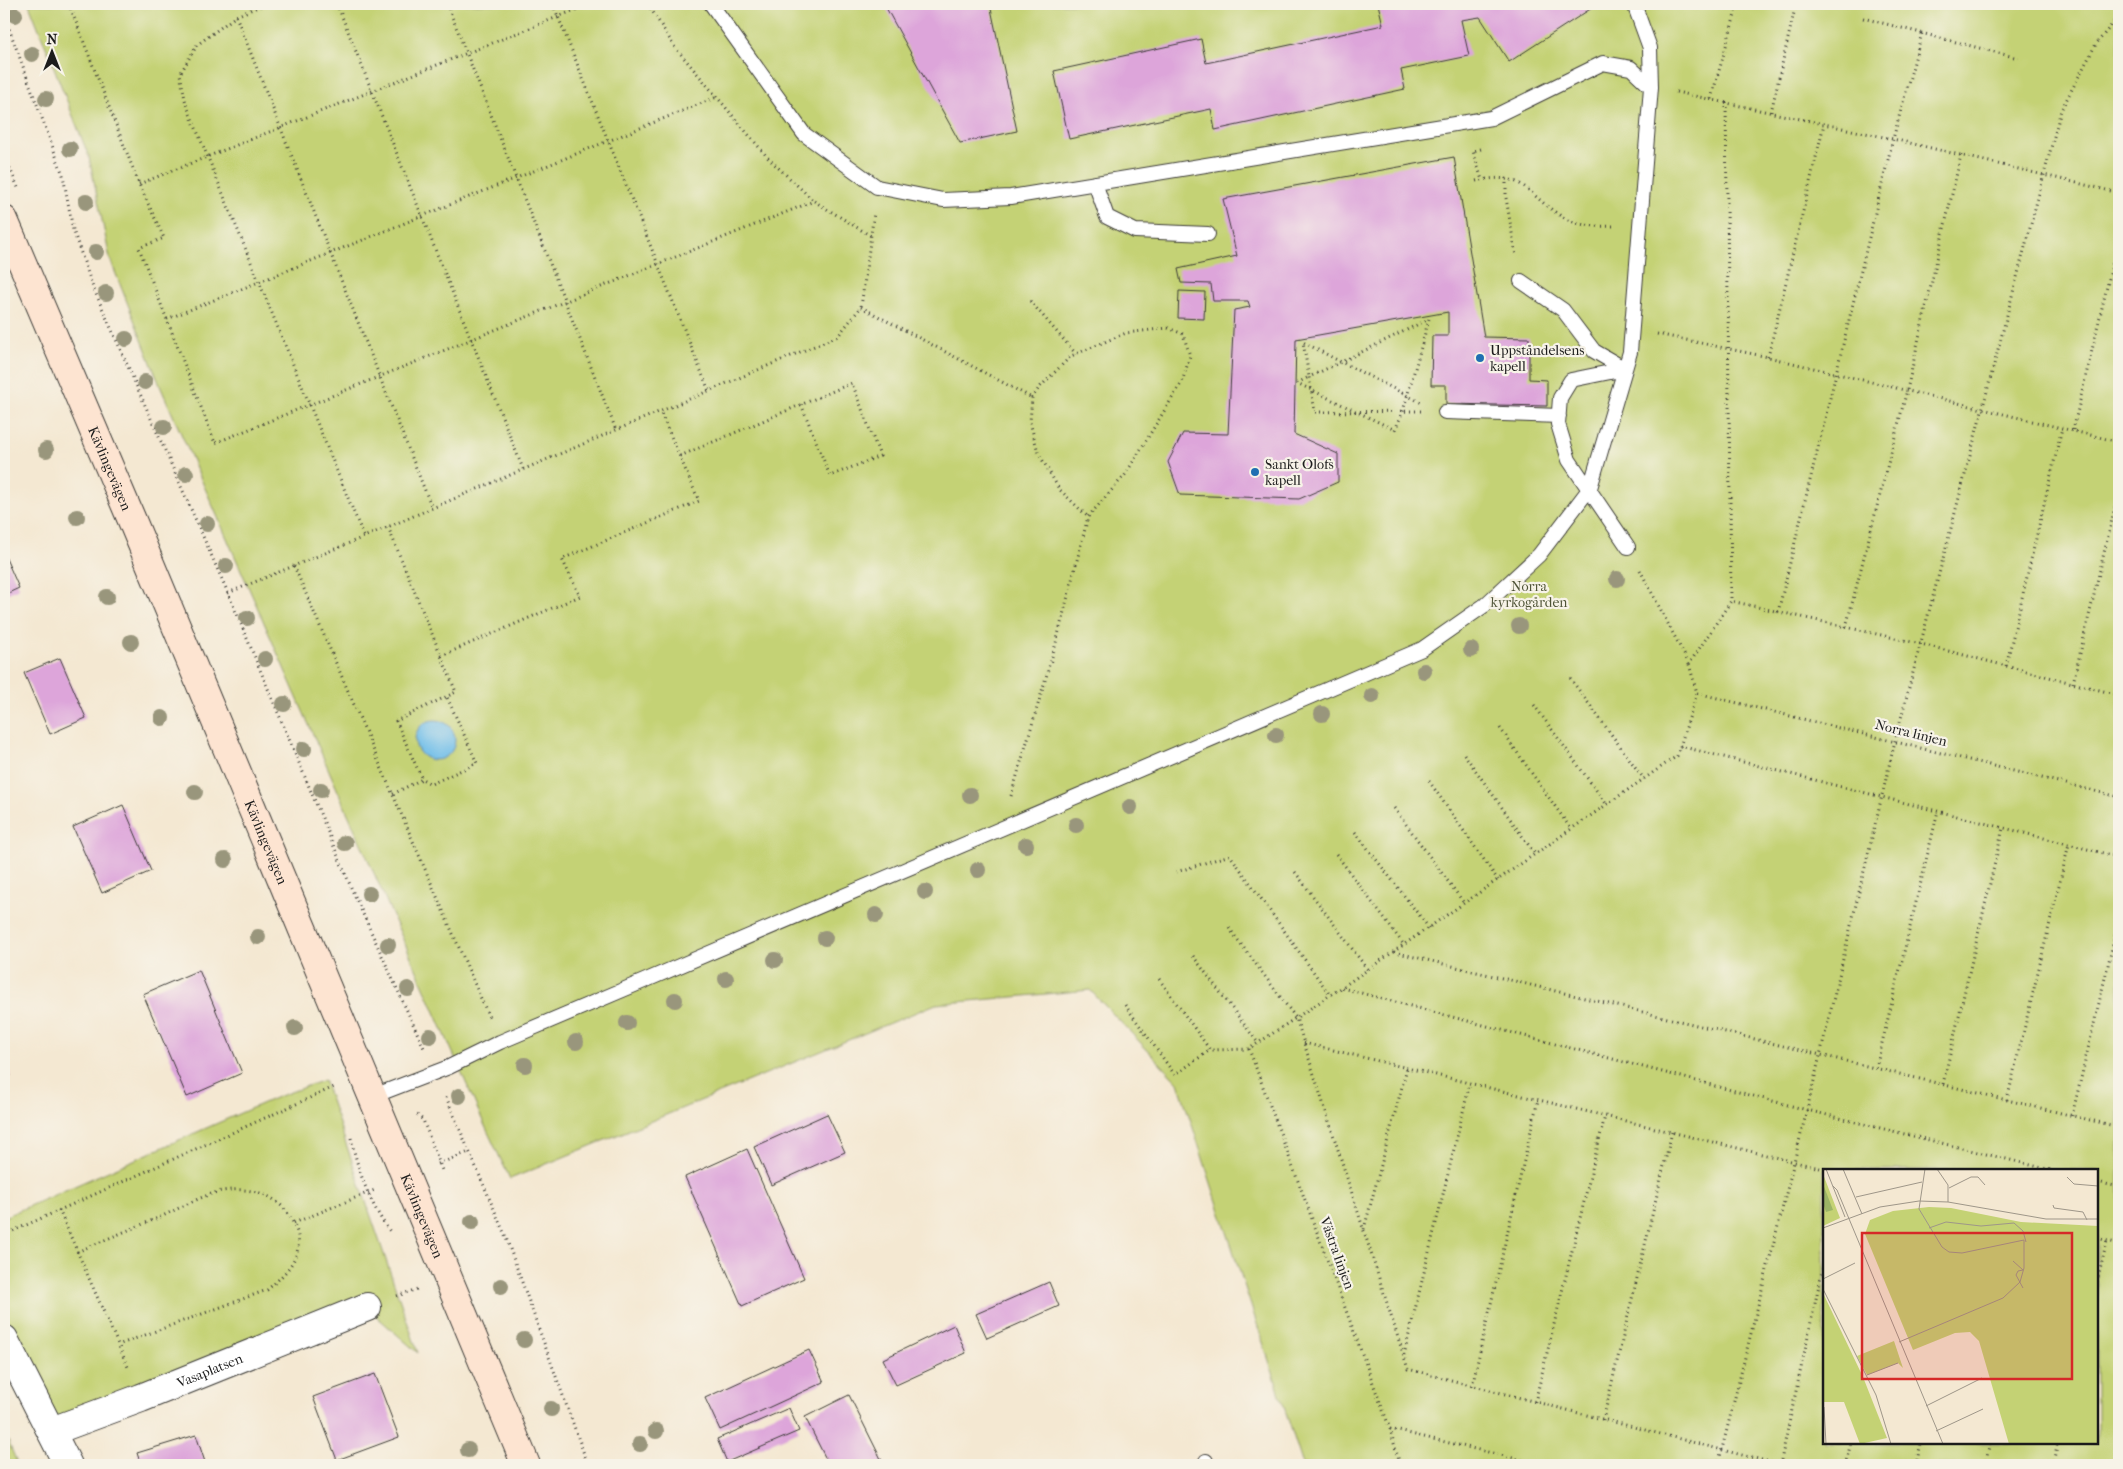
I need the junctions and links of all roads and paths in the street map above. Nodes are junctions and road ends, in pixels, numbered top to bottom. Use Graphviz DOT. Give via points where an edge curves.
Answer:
graph roads {
  1 [pos="69,4"];
  2 [pos="265,4"];
  3 [pos="337,4"];
  4 [pos="447,4"];
  5 [pos="554,4"];
  6 [pos="590,4"];
  7 [pos="648,4"];
  8 [pos="711,4"];
  9 [pos="1634,4"];
  10 [pos="1738,4"];
  11 [pos="1796,4"];
  12 [pos="4,15"];
  13 [pos="236,16"];
  14 [pos="559,16"];
  15 [pos="2119,16"];
  16 [pos="1863,18"];
  17 [pos="1922,33"];
  18 [pos="466,54"];
  19 [pos="2018,58"];
  20 [pos="1651,87"];
  21 [pos="372,91"];
  22 [pos="717,97"];
  23 [pos="1711,99"];
  24 [pos="1726,102"];
  25 [pos="1771,112"];
  26 [pos="1476,121"];
  27 [pos="1824,124"];
  28 [pos="281,128"];
  29 [pos="1893,139"];
  30 [pos="608,141"];
  31 [pos="1961,156"];
  32 [pos="208,157"];
  33 [pos="2043,174"];
  34 [pos="516,178"];
  35 [pos="1506,178"];
  36 [pos="1482,180"];
  37 [pos="1476,181"];
  38 [pos="1095,183"];
  39 [pos="140,184"];
  40 [pos="877,187"];
  41 [pos="2119,193"];
  42 [pos="814,201"];
  43 [pos="422,216"];
  44 [pos="4,220"];
  45 [pos="1640,225"];
  46 [pos="1208,234"];
  47 [pos="871,236"];
  48 [pos="2119,236"];
  49 [pos="331,253"];
  50 [pos="658,264"];
  51 [pos="1521,281"];
  52 [pos="259,282"];
  53 [pos="565,301"];
  54 [pos="1030,301"];
  55 [pos="861,307"];
  56 [pos="167,318"];
  57 [pos="1632,328"];
  58 [pos="472,340"];
  59 [pos="1730,349"];
  60 [pos="1076,354"];
  61 [pos="1768,358"];
  62 [pos="1341,362"];
  63 [pos="1625,369"];
  64 [pos="1836,374"];
  65 [pos="380,377"];
  66 [pos="1309,377"];
  67 [pos="1907,390"];
  68 [pos="709,391"];
  69 [pos="1311,391"];
  70 [pos="1407,395"];
  71 [pos="1032,398"];
  72 [pos="801,404"];
  73 [pos="309,405"];
  74 [pos="1982,408"];
  75 [pos="660,411"];
  76 [pos="1403,411"];
  77 [pos="1441,411"];
  78 [pos="1358,412"];
  79 [pos="1559,416"];
  80 [pos="2062,428"];
  81 [pos="616,430"];
  82 [pos="2073,430"];
  83 [pos="2119,442"];
  84 [pos="680,456"];
  85 [pos="523,469"];
  86 [pos="1590,488"];
  87 [pos="2119,490"];
  88 [pos="432,508"];
  89 [pos="1088,518"];
  90 [pos="388,527"];
  91 [pos="364,537"];
  92 [pos="1628,547"];
  93 [pos="294,566"];
  94 [pos="228,593"];
  95 [pos="1731,602"];
  96 [pos="1778,612"];
  97 [pos="1846,627"];
  98 [pos="1921,644"];
  99 [pos="442,656"];
  100 [pos="1689,664"];
  101 [pos="2006,666"];
  102 [pos="1570,678"];
  103 [pos="2073,683"];
  104 [pos="1697,694"];
  105 [pos="446,695"];
  106 [pos="2119,695"];
  107 [pos="1534,705"];
  108 [pos="1500,728"];
  109 [pos="1896,741"];
  110 [pos="1680,746"];
  111 [pos="1464,754"];
  112 [pos="422,779"];
  113 [pos="1644,779"];
  114 [pos="1429,781"];
  115 [pos="393,794"];
  116 [pos="2119,797"];
  117 [pos="1882,798"];
  118 [pos="1607,805"];
  119 [pos="1394,808"];
  120 [pos="1938,812"];
  121 [pos="1002,828"];
  122 [pos="2002,828"];
  123 [pos="1571,829"];
  124 [pos="1355,832"];
  125 [pos="2070,844"];
  126 [pos="1336,854"];
  127 [pos="1535,854"];
  128 [pos="2119,857"];
  129 [pos="1176,872"];
  130 [pos="1295,872"];
  131 [pos="1498,880"];
  132 [pos="1464,904"];
  133 [pos="2119,920"];
  134 [pos="1229,928"];
  135 [pos="1429,928"];
  136 [pos="1404,945"];
  137 [pos="1393,952"];
  138 [pos="1193,956"];
  139 [pos="1368,970"];
  140 [pos="1159,980"];
  141 [pos="1341,988"];
  142 [pos="1330,995"];
  143 [pos="1125,1005"];
  144 [pos="1296,1018"];
  145 [pos="500,1042"];
  146 [pos="1304,1042"];
  147 [pos="1258,1043"];
  148 [pos="1249,1049"];
  149 [pos="1210,1050"];
  150 [pos="1820,1054"];
  151 [pos="1407,1068"];
  152 [pos="1876,1068"];
  153 [pos="434,1072"];
  154 [pos="1470,1083"];
  155 [pos="1942,1084"];
  156 [pos="336,1086"];
  157 [pos="371,1098"];
  158 [pos="1538,1100"];
  159 [pos="2007,1100"];
  160 [pos="1807,1110"];
  161 [pos="1605,1116"];
  162 [pos="2072,1116"];
  163 [pos="2119,1128"];
  164 [pos="1672,1132"];
  165 [pos="469,1152"];
  166 [pos="1794,1162"];
  167 [pos="439,1164"];
  168 [pos="1824,1169"];
  169 [pos="2047,1169"];
  170 [pos="2098,1182"];
  171 [pos="2119,1187"];
  172 [pos="369,1193"];
  173 [pos="59,1210"];
  174 [pos="294,1223"];
  175 [pos="1364,1230"];
  176 [pos="4,1235"];
  177 [pos="2098,1238"];
  178 [pos="2107,1241"];
  179 [pos="2119,1244"];
  180 [pos="77,1252"];
  181 [pos="1823,1267"];
  182 [pos="2098,1278"];
  183 [pos="367,1308"];
  184 [pos="4,1339"];
  185 [pos="118,1344"];
  186 [pos="1404,1355"];
  187 [pos="1472,1386"];
  188 [pos="141,1398"];
  189 [pos="1535,1402"];
  190 [pos="1603,1420"];
  191 [pos="1390,1428"];
  192 [pos="52,1431"];
  193 [pos="1851,1444"];
  194 [pos="1921,1444"];
  195 [pos="1990,1444"];
  196 [pos="2058,1444"];
  197 [pos="1722,1451"];
  198 [pos="68,1465"];
  199 [pos="526,1465"];
  200 [pos="588,1465"];
  201 [pos="1400,1465"];
  202 [pos="1542,1465"];
  203 [pos="1718,1465"];
  204 [pos="1780,1465"];
  205 [pos="1845,1465"];
  206 [pos="1916,1465"];
  207 [pos="1985,1465"];
  208 [pos="2052,1465"];
  1 -- 39 [label="path"];
  2 -- 13 [label="path"];
  3 -- 21 [label="path"];
  4 -- 18 [label="path"];
  5 -- 14 [label="path"];
  6 -- 14 [label="path"];
  7 -- 22 [label="path" via="674,46"];
  8 -- 40 [label="lane" via="804,134"];
  9 -- 20 [label="lane" via="1650,48"];
  10 -- 23 [label="path"];
  11 -- 25 [label="path"];
  12 -- 94 [label="path" via="63,175 72,230 92,285"];
  13 -- 28 [label="path"];
  13 -- 32 [label="path" via="197,45 180,74 186,104"];
  14 -- 18 [label="path"];
  14 -- 30 [label="path"];
  15 -- 33 [label="path" via="2096,44 2061,110"];
  16 -- 17 [label="path"];
  17 -- 19 [label="path"];
  17 -- 29 [label="path"];
  18 -- 21 [label="path"];
  18 -- 34 [label="path"];
  20 -- 23 [label="path"];
  20 -- 26 [label="lane" via="1631,68 1603,64 1491,118"];
  20 -- 45 [label="lane"];
  21 -- 28 [label="path"];
  21 -- 43 [label="path"];
  22 -- 30 [label="path"];
  22 -- 42 [label="path" via="768,159"];
  23 -- 24 [label="path"];
  24 -- 25 [label="path"];
  24 -- 59 [label="path"];
  25 -- 27 [label="path"];
  26 -- 36 [label="path" via="1483,148 1473,151"];
  26 -- 38 [label="lane"];
  27 -- 29 [label="path"];
  27 -- 61 [label="path"];
  28 -- 32 [label="path"];
  28 -- 49 [label="path"];
  29 -- 31 [label="path"];
  29 -- 64 [label="path"];
  30 -- 34 [label="path"];
  30 -- 50 [label="path"];
  31 -- 33 [label="path"];
  31 -- 67 [label="path"];
  32 -- 39 [label="path"];
  32 -- 52 [label="path"];
  33 -- 41 [label="path"];
  33 -- 74 [label="path"];
  34 -- 43 [label="path"];
  34 -- 53 [label="path"];
  35 -- 36 [label="path"];
  35 -- 45 [label="path" via="1523,184 1559,215 1583,225"];
  35 -- 51 [label="path" via="1506,198"];
  36 -- 37 [label="path"];
  38 -- 40 [label="lane" via="1010,198 943,200"];
  38 -- 46 [label="lane" via="1107,217 1135,232"];
  39 -- 56 [label="path" via="164,238 140,248"];
  40 -- 47 [label="path"];
  42 -- 47 [label="path"];
  42 -- 50 [label="path"];
  43 -- 49 [label="path"];
  43 -- 58 [label="path"];
  44 -- 157 [label="main road, Kävlingevägen"];
  45 -- 57 [label="lane"];
  47 -- 55 [label="path"];
  48 -- 82 [label="path"];
  49 -- 52 [label="path"];
  49 -- 65 [label="path"];
  50 -- 53 [label="path"];
  50 -- 68 [label="path"];
  51 -- 63 [label="lane" via="1563,310 1594,351"];
  52 -- 56 [label="path"];
  52 -- 73 [label="path"];
  53 -- 58 [label="path"];
  53 -- 81 [label="path"];
  54 -- 60 [label="path"];
  55 -- 68 [label="path" via="838,336"];
  55 -- 71 [label="path"];
  56 -- 73 [label="path" via="215,443"];
  57 -- 59 [label="path"];
  57 -- 63 [label="lane"];
  58 -- 65 [label="path"];
  58 -- 85 [label="path"];
  59 -- 61 [label="path"];
  59 -- 95 [label="path"];
  60 -- 71 [label="path" via="1064,362"];
  60 -- 89 [label="path" via="1126,333 1168,328 1184,334 1190,356 1182,382 1124,475"];
  61 -- 64 [label="path"];
  62 -- 66 [label="path"];
  62 -- 66 [label="path" via="1303,342"];
  62 -- 70 [label="path"];
  62 -- 70 [label="path" via="1429,318"];
  63 -- 79 [label="lane" via="1570,380 1560,398"];
  63 -- 86 [label="lane"];
  64 -- 67 [label="path"];
  64 -- 96 [label="path"];
  65 -- 73 [label="path"];
  65 -- 88 [label="path"];
  66 -- 69 [label="path"];
  66 -- 69 [label="path" via="1297,383"];
  67 -- 74 [label="path"];
  67 -- 97 [label="path"];
  68 -- 75 [label="path"];
  69 -- 78 [label="path"];
  69 -- 78 [label="path" via="1315,412"];
  70 -- 76 [label="path"];
  70 -- 77 [label="path"];
  71 -- 89 [label="path" via="1030,422 1038,452 1059,489"];
  72 -- 72 [label="path" via="852,383 880,456 830,476"];
  72 -- 84 [label="path"];
  73 -- 91 [label="path"];
  74 -- 80 [label="path"];
  74 -- 98 [label="path"];
  75 -- 81 [label="path"];
  75 -- 84 [label="path"];
  76 -- 77 [label="path"];
  76 -- 78 [label="path"];
  76 -- 78 [label="path" via="1395,430"];
  77 -- 79 [label="lane"];
  79 -- 86 [label="lane" via="1558,424 1569,460"];
  80 -- 82 [label="path"];
  80 -- 101 [label="path"];
  81 -- 85 [label="path"];
  82 -- 83 [label="path"];
  84 -- 99 [label="path" via="700,501 562,559 580,596"];
  85 -- 88 [label="path"];
  86 -- 92 [label="lane"];
  86 -- 121 [label="lane" via="1539,555 1485,604 1422,649"];
  87 -- 103 [label="path"];
  88 -- 90 [label="path"];
  89 -- 121 [label="path" via="1055,647"];
  90 -- 91 [label="path"];
  90 -- 99 [label="path"];
  91 -- 93 [label="path"];
  92 -- 100 [label="path"];
  93 -- 94 [label="path"];
  93 -- 115 [label="path"];
  94 -- 153 [label="path" via="353,892"];
  95 -- 96 [label="path"];
  95 -- 100 [label="path"];
  96 -- 97 [label="path"];
  97 -- 98 [label="path"];
  98 -- 101 [label="path"];
  98 -- 109 [label="path"];
  99 -- 105 [label="path" via="456,692"];
  100 -- 104 [label="path"];
  101 -- 103 [label="path"];
  102 -- 113 [label="path"];
  103 -- 106 [label="path"];
  104 -- 109 [label="path, Norra linjen"];
  104 -- 110 [label="path"];
  105 -- 112 [label="path" via="396,721"];
  105 -- 112 [label="path" via="477,763 431,784"];
  107 -- 118 [label="path"];
  108 -- 123 [label="path"];
  109 -- 116 [label="path, Norra linjen"];
  109 -- 117 [label="path"];
  110 -- 113 [label="path" via="1677,756"];
  110 -- 117 [label="path"];
  111 -- 127 [label="path"];
  112 -- 115 [label="path"];
  113 -- 118 [label="path"];
  114 -- 131 [label="path"];
  115 -- 145 [label="path"];
  117 -- 120 [label="path"];
  117 -- 150 [label="path"];
  118 -- 123 [label="path"];
  119 -- 132 [label="path"];
  120 -- 122 [label="path"];
  120 -- 152 [label="path"];
  121 -- 145 [label="lane"];
  122 -- 125 [label="path"];
  122 -- 155 [label="path"];
  123 -- 127 [label="path"];
  124 -- 135 [label="path"];
  125 -- 128 [label="path"];
  125 -- 159 [label="path"];
  126 -- 136 [label="path"];
  127 -- 131 [label="path"];
  129 -- 142 [label="path" via="1230,855"];
  130 -- 139 [label="path"];
  131 -- 132 [label="path"];
  132 -- 135 [label="path"];
  133 -- 162 [label="path"];
  134 -- 144 [label="path"];
  135 -- 136 [label="path"];
  136 -- 137 [label="path"];
  137 -- 139 [label="path"];
  137 -- 150 [label="path"];
  138 -- 147 [label="path"];
  139 -- 141 [label="path"];
  140 -- 149 [label="path"];
  141 -- 142 [label="path"];
  141 -- 160 [label="path"];
  142 -- 144 [label="path"];
  143 -- 149 [label="path" via="1175,1075"];
  144 -- 146 [label="path"];
  144 -- 147 [label="path"];
  145 -- 153 [label="lane"];
  146 -- 151 [label="path"];
  146 -- 175 [label="path"];
  147 -- 148 [label="path"];
  148 -- 149 [label="path"];
  148 -- 191 [label="path, Västra linjen"];
  150 -- 152 [label="path"];
  150 -- 160 [label="path"];
  151 -- 154 [label="path"];
  151 -- 175 [label="path"];
  152 -- 155 [label="path"];
  153 -- 157 [label="lane"];
  153 -- 165 [label="path"];
  154 -- 158 [label="path"];
  154 -- 186 [label="path"];
  155 -- 159 [label="path"];
  156 -- 173 [label="path"];
  157 -- 199 [label="main road, Kävlingevägen"];
  158 -- 161 [label="path"];
  158 -- 187 [label="path"];
  159 -- 162 [label="path"];
  160 -- 166 [label="path"];
  160 -- 169 [label="path"];
  161 -- 164 [label="path"];
  161 -- 189 [label="path"];
  162 -- 163 [label="path"];
  164 -- 166 [label="path"];
  164 -- 190 [label="path"];
  165 -- 167 [label="path"];
  165 -- 200 [label="path" via="505,1235"];
  166 -- 168 [label="path"];
  166 -- 197 [label="path"];
  170 -- 171 [label="path"];
  172 -- 174 [label="path"];
  173 -- 176 [label="path"];
  173 -- 180 [label="path"];
  174 -- 180 [label="path" via="274,1199 251,1190 220,1191"];
  174 -- 185 [label="path" via="299,1236 296,1255 286,1274 267,1290"];
  175 -- 186 [label="path"];
  177 -- 178 [label="path"];
  178 -- 179 [label="path"];
  178 -- 182 [label="path"];
  180 -- 185 [label="path"];
  181 -- 204 [label="path"];
  183 -- 188 [label="street, Vasaplatsen"];
  184 -- 192 [label="street"];
  185 -- 188 [label="path"];
  186 -- 187 [label="path" via="1408,1369"];
  187 -- 189 [label="path"];
  188 -- 192 [label="street, Vasaplatsen"];
  189 -- 190 [label="path"];
  190 -- 197 [label="path"];
  191 -- 201 [label="path, Västra linjen"];
  191 -- 202 [label="path"];
  192 -- 198 [label="street"];
  193 -- 205 [label="path"];
  194 -- 206 [label="path"];
  195 -- 207 [label="path"];
  196 -- 208 [label="path"];
  197 -- 203 [label="path"];
  197 -- 204 [label="path"];
}
